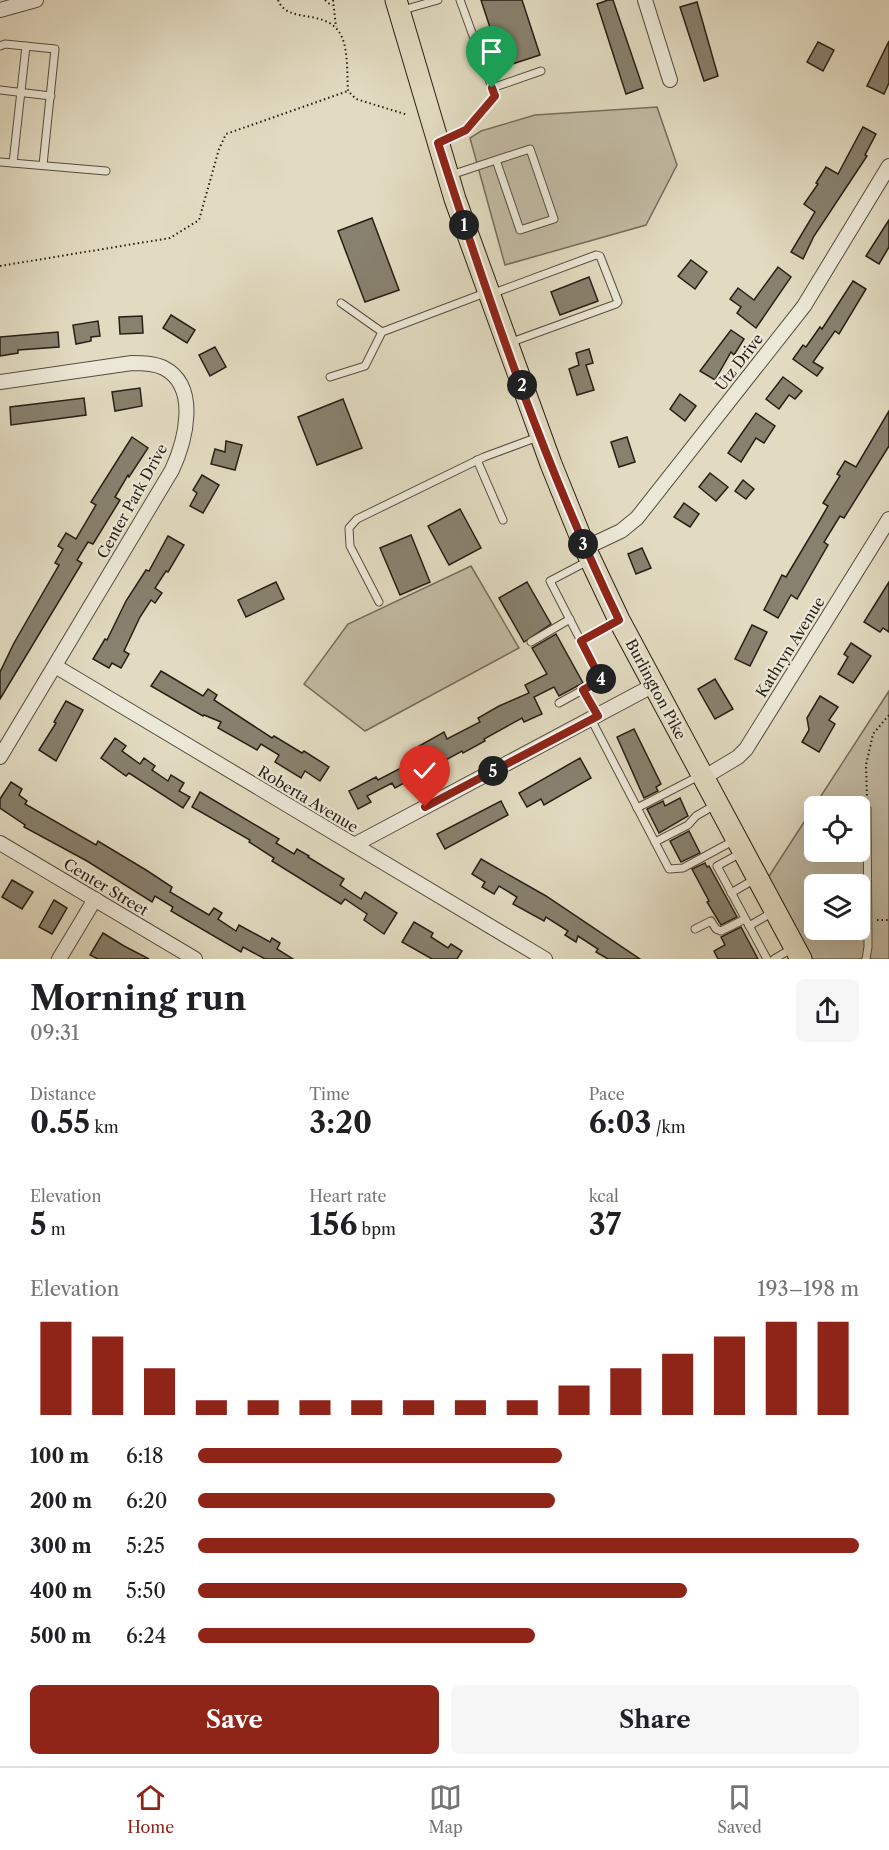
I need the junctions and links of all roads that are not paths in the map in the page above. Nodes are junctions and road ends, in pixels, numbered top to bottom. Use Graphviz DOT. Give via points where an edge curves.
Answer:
graph roads {
  1 [pos="36,0"];
  2 [pos="438,0"];
  3 [pos="460,0"];
  4 [pos="645,0"];
  5 [pos="398,6"];
  6 [pos="0,10"];
  7 [pos="0,46"];
  8 [pos="26,46"];
  9 [pos="541,71"];
  10 [pos="670,80"];
  11 [pos="492,88"];
  12 [pos="0,90"];
  13 [pos="20,92"];
  14 [pos="51,96"];
  15 [pos="438,143"];
  16 [pos="496,160"];
  17 [pos="0,162"];
  18 [pos="13,163"];
  19 [pos="42,165"];
  20 [pos="889,166"];
  21 [pos="106,171"];
  22 [pos="448,176"];
  23 [pos="488,294"];
  24 [pos="341,303"];
  25 [pos="382,332"];
  26 [pos="507,344"];
  27 [pos="330,377"];
  28 [pos="0,382"];
  29 [pos="540,436"];
  30 [pos="477,460"];
  31 [pos="503,519"];
  32 [pos="889,519"];
  33 [pos="587,554"];
  34 [pos="379,602"];
  35 [pos="570,619"];
  36 [pos="619,620"];
  37 [pos="581,641"];
  38 [pos="531,642"];
  39 [pos="55,666"];
  40 [pos="654,685"];
  41 [pos="583,690"];
  42 [pos="559,703"];
  43 [pos="594,717"];
  44 [pos="5,735"];
  45 [pos="0,757"];
  46 [pos="702,776"];
  47 [pos="717,804"];
  48 [pos="638,808"];
  49 [pos="655,842"];
  50 [pos="0,843"];
  51 [pos="354,845"];
  52 [pos="740,845"];
  53 [pos="867,862"];
  54 [pos="757,878"];
  55 [pos="731,893"];
  56 [pos="95,899"];
  57 [pos="775,910"];
  58 [pos="747,923"];
  59 [pos="695,929"];
  60 [pos="798,953"];
  61 [pos="58,959"];
  62 [pos="195,959"];
  63 [pos="545,959"];
  64 [pos="767,959"];
  65 [pos="774,959"];
  66 [pos="867,959"];
  1 -- 6 [label="street"];
  2 -- 5 [label="lane"];
  3 -- 11 [label="lane"];
  4 -- 10 [label="street"];
  5 -- 15 [label="main road, Burlington Pike"];
  7 -- 8 [label="lane"];
  8 -- 13 [label="lane"];
  8 -- 14 [label="lane" via="55,49"];
  9 -- 11 [label="lane"];
  11 -- 15 [label="lane" via="495,96 466,130"];
  12 -- 13 [label="lane"];
  13 -- 14 [label="lane"];
  13 -- 18 [label="lane"];
  14 -- 19 [label="lane"];
  15 -- 22 [label="main road, Burlington Pike"];
  16 -- 16 [label="lane" via="520,230 554,219 530,149"];
  16 -- 22 [label="lane"];
  17 -- 18 [label="lane"];
  18 -- 19 [label="lane"];
  19 -- 21 [label="lane"];
  20 -- 33 [label="street, Utz Drive" via="804,306 637,519"];
  22 -- 23 [label="main road, Burlington Pike"];
  23 -- 25 [label="lane"];
  23 -- 26 [label="main road, Burlington Pike"];
  23 -- 26 [label="lane" via="596,255 600,256 618,302"];
  24 -- 25 [label="lane"];
  25 -- 27 [label="lane" via="365,366"];
  26 -- 29 [label="main road, Burlington Pike"];
  28 -- 39 [label="street, Center Park Drive" via="148,363 162,366 171,374 184,399 185,429 179,454"];
  29 -- 30 [label="lane"];
  29 -- 33 [label="main road, Burlington Pike"];
  30 -- 31 [label="lane"];
  30 -- 34 [label="lane" via="357,519 349,528 350,546"];
  32 -- 46 [label="street, Kathryn Avenue" via="746,748 738,757"];
  33 -- 35 [label="lane" via="550,581"];
  33 -- 36 [label="main road, Burlington Pike"];
  35 -- 37 [label="lane"];
  35 -- 38 [label="lane"];
  36 -- 37 [label="lane"];
  36 -- 40 [label="main road, Burlington Pike"];
  37 -- 41 [label="lane" via="601,680"];
  39 -- 44 [label="street, Center Park Drive"];
  39 -- 51 [label="street, Roberta Avenue"];
  40 -- 43 [label="street"];
  40 -- 46 [label="main road, Burlington Pike"];
  41 -- 42 [label="lane"];
  41 -- 43 [label="lane"];
  43 -- 48 [label="lane"];
  43 -- 51 [label="street"];
  44 -- 45 [label="street, Center Park Drive"];
  46 -- 47 [label="main road, Burlington Pike"];
  46 -- 48 [label="lane"];
  47 -- 49 [label="lane"];
  47 -- 52 [label="main road, Burlington Pike"];
  48 -- 49 [label="lane"];
  49 -- 52 [label="lane" via="669,869 676,870"];
  50 -- 56 [label="street, Center Street"];
  51 -- 63 [label="street, Roberta Avenue"];
  52 -- 54 [label="main road, Burlington Pike"];
  52 -- 55 [label="lane" via="717,866"];
  53 -- 66 [label="lane"];
  54 -- 55 [label="lane"];
  54 -- 57 [label="main road, Burlington Pike"];
  55 -- 58 [label="lane"];
  56 -- 61 [label="street"];
  56 -- 62 [label="street, Center Street"];
  57 -- 58 [label="lane"];
  57 -- 60 [label="main road, Burlington Pike"];
  58 -- 59 [label="lane" via="721,931 711,921"];
  58 -- 64 [label="lane"];
  60 -- 65 [label="lane"];
}
